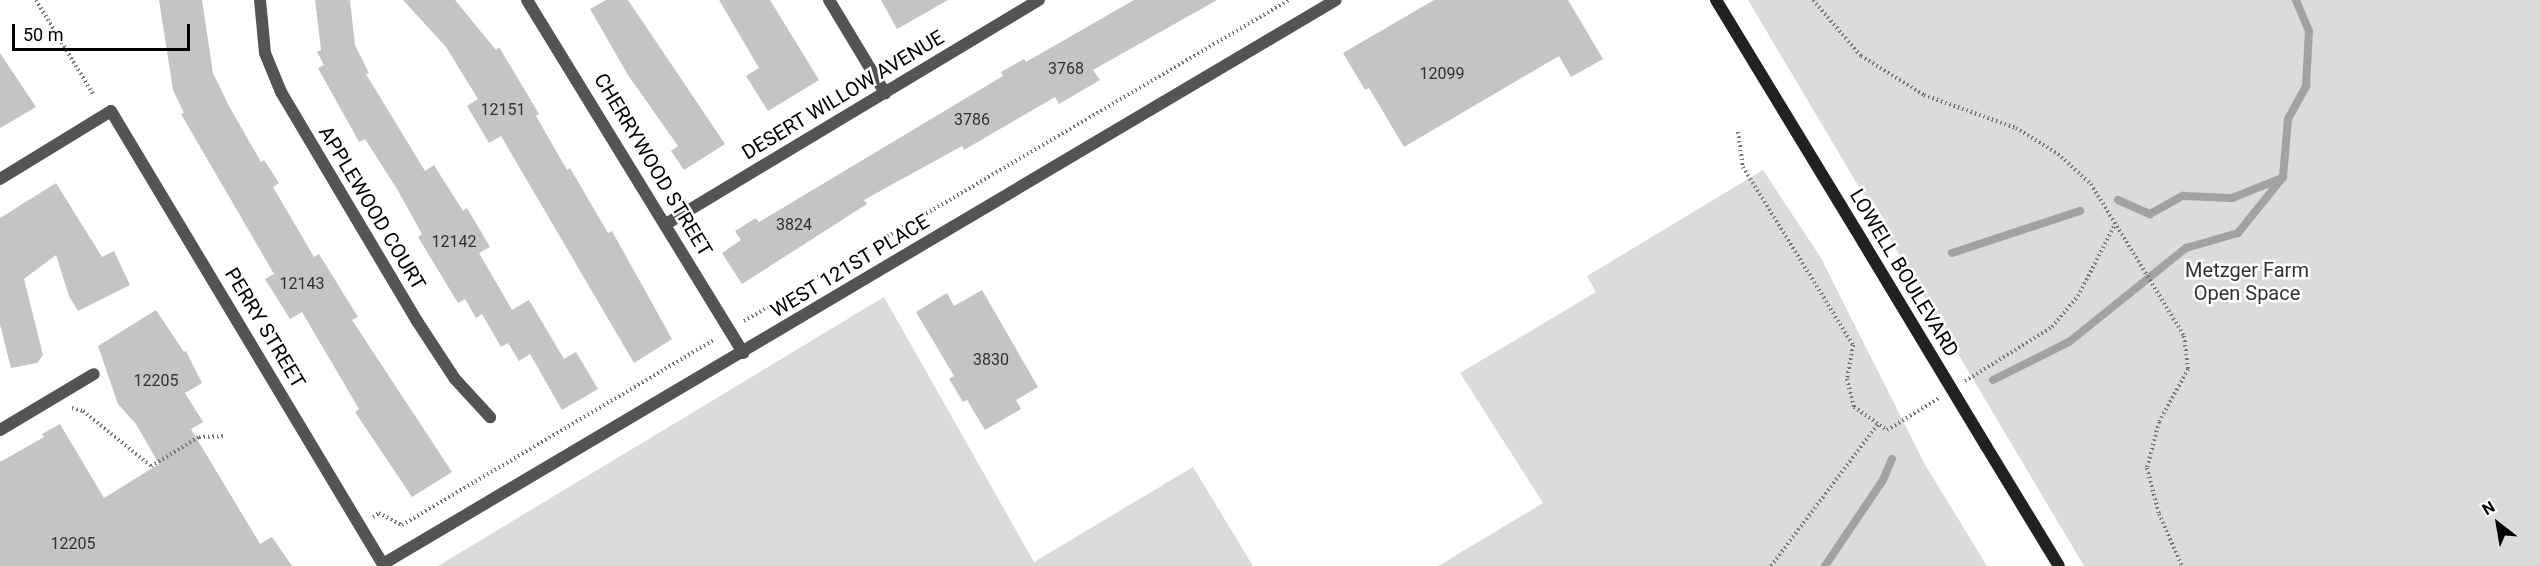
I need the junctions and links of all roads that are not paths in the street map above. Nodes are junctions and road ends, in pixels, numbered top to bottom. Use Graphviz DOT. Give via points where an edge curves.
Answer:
graph roads {
  1 [pos="260,0"];
  2 [pos="527,0"];
  3 [pos="829,0"];
  4 [pos="1039,0"];
  5 [pos="1336,0"];
  6 [pos="1716,0"];
  7 [pos="885,93"];
  8 [pos="0,179"];
  9 [pos="666,224"];
  10 [pos="743,353"];
  11 [pos="94,374"];
  12 [pos="490,417"];
  13 [pos="0,430"];
  14 [pos="384,565"];
  15 [pos="2059,566"];
  1 -- 12 [label="street, APPLEWOOD COURT" via="265,54 281,92 417,321 455,379"];
  2 -- 9 [label="street, CHERRYWOOD STREET"];
  3 -- 7 [label="street"];
  4 -- 7 [label="street, DESERT WILLOW AVENUE"];
  5 -- 10 [label="street, WEST 121ST PLACE"];
  6 -- 15 [label="main road, LOWELL BOULEVARD, bridge"];
  7 -- 9 [label="street, DESERT WILLOW AVENUE"];
  8 -- 14 [label="street, PERRY STREET" via="111,111"];
  9 -- 10 [label="street, CHERRYWOOD STREET"];
  10 -- 14 [label="street, WEST 121ST PLACE"];
  11 -- 13 [label="street"];
}
